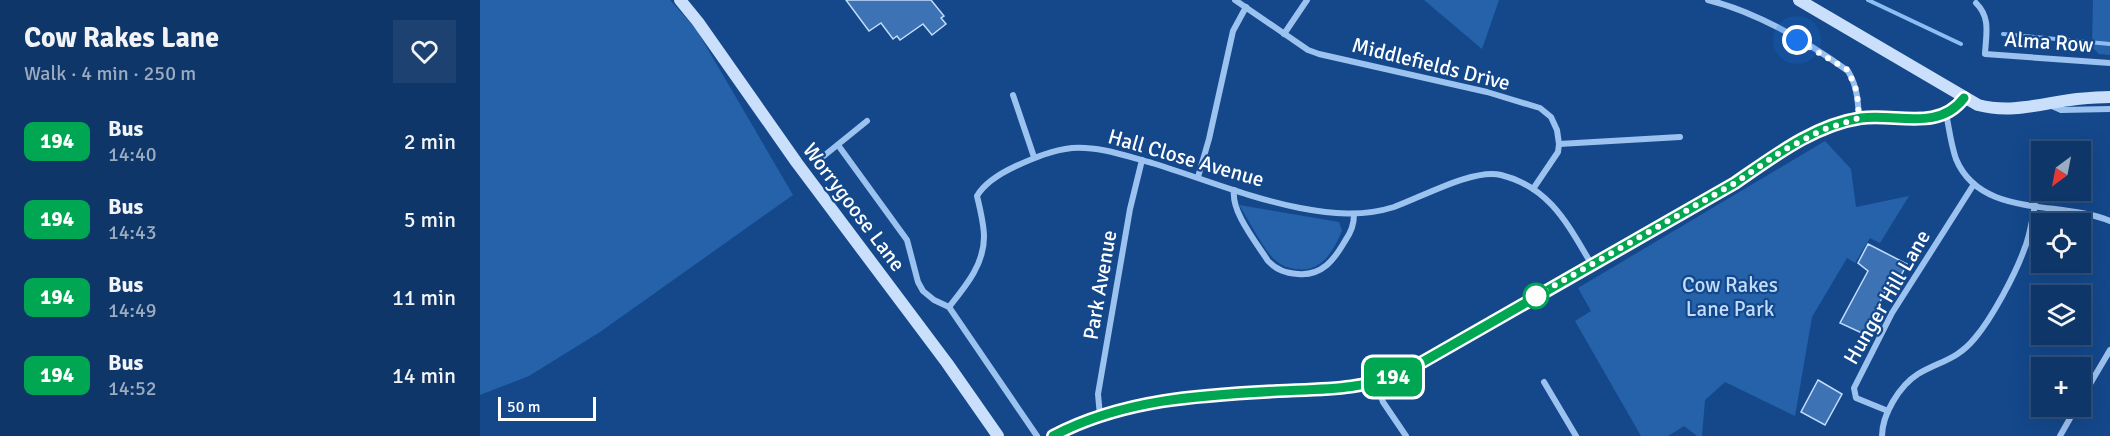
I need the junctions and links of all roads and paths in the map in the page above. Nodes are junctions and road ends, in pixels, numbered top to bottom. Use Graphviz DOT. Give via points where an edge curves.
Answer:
graph roads {
  1 [pos="680,0"];
  2 [pos="1235,0"];
  3 [pos="1307,0"];
  4 [pos="1708,0"];
  5 [pos="1799,0"];
  6 [pos="1976,3"];
  7 [pos="1246,7"];
  8 [pos="1284,34"];
  9 [pos="2110,63"];
  10 [pos="1012,96"];
  11 [pos="2110,97"];
  12 [pos="1964,98"];
  13 [pos="2049,105"];
  14 [pos="2110,108"];
  15 [pos="1947,113"];
  16 [pos="1859,118"];
  17 [pos="867,122"];
  18 [pos="1680,137"];
  19 [pos="1559,144"];
  20 [pos="837,145"];
  21 [pos="1034,157"];
  22 [pos="820,159"];
  23 [pos="1142,160"];
  24 [pos="1198,177"];
  25 [pos="1974,184"];
  26 [pos="1533,189"];
  27 [pos="1234,190"];
  28 [pos="2035,205"];
  29 [pos="1354,214"];
  30 [pos="2110,221"];
  31 [pos="1592,265"];
  32 [pos="949,307"];
  33 [pos="2110,350"];
  34 [pos="1376,382"];
  35 [pos="1544,382"];
  36 [pos="2091,382"];
  37 [pos="1888,411"];
  38 [pos="1100,416"];
  39 [pos="2071,417"];
  40 [pos="998,436"];
  41 [pos="1037,436"];
  42 [pos="1053,436"];
  43 [pos="1406,436"];
  44 [pos="1576,436"];
  45 [pos="1882,436"];
  46 [pos="2060,436"];
  1 -- 40 [label="main road, Worrygoose Lane"];
  2 -- 7 [label="street, Middlefields Drive"];
  3 -- 8 [label="street"];
  4 -- 16 [label="street" via="1778,28 1848,70 1857,92"];
  5 -- 12 [label="main road"];
  6 -- 9 [label="street, Alma Row" via="1986,17 1985,54"];
  7 -- 8 [label="street, Middlefields Drive"];
  7 -- 24 [label="street" via="1233,31"];
  8 -- 19 [label="street, Middlefields Drive" via="1319,54 1540,108 1551,117"];
  10 -- 21 [label="street"];
  11 -- 13 [label="main road"];
  12 -- 13 [label="main road" via="1992,109"];
  12 -- 15 [label="street"];
  13 -- 14 [label="street" via="2061,110"];
  15 -- 16 [label="street" via="1929,119"];
  15 -- 25 [label="street" via="1956,159"];
  16 -- 31 [label="street" via="1822,130 1782,151 1735,183"];
  17 -- 20 [label="street"];
  18 -- 19 [label="street"];
  19 -- 26 [label="street" via="1558,152"];
  20 -- 22 [label="street"];
  20 -- 32 [label="street" via="907,240 923,291"];
  21 -- 23 [label="street, Hall Close Avenue" via="1073,148 1095,148"];
  21 -- 32 [label="street, Hall Close Avenue" via="1004,172 977,196 984,238 980,258 972,278"];
  23 -- 24 [label="street, Hall Close Avenue"];
  23 -- 38 [label="street, Park Avenue" via="1098,394"];
  24 -- 27 [label="street, Hall Close Avenue"];
  25 -- 28 [label="street" via="1999,198"];
  25 -- 37 [label="street, Hunger Hill Lane" via="1892,314 1854,388 1856,398"];
  26 -- 29 [label="street, Hall Close Avenue" via="1499,174 1480,174 1392,207"];
  26 -- 31 [label="street, Hall Close Avenue" via="1561,215"];
  27 -- 29 [label="street, Hall Close Avenue" via="1298,208"];
  27 -- 29 [label="street" via="1236,210 1268,261 1288,273 1311,274 1329,264 1352,230"];
  28 -- 30 [label="street"];
  28 -- 37 [label="street" via="2024,250 1984,327 1968,347 1950,360 1916,375"];
  31 -- 34 [label="street" via="1405,372"];
  32 -- 41 [label="street"];
  33 -- 36 [label="street"];
  34 -- 38 [label="street" via="1360,387 1200,396"];
  34 -- 43 [label="street" via="1383,402"];
  35 -- 44 [label="street"];
  37 -- 45 [label="street"];
  38 -- 42 [label="street"];
  39 -- 46 [label="street"];
}
